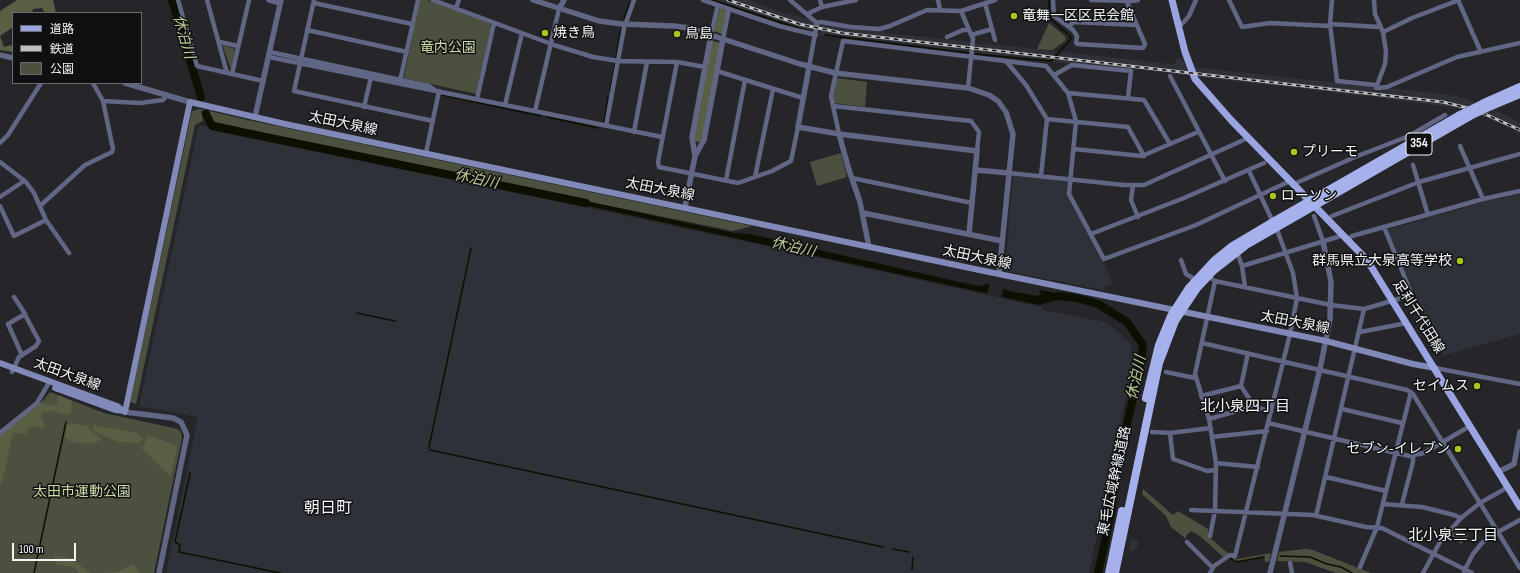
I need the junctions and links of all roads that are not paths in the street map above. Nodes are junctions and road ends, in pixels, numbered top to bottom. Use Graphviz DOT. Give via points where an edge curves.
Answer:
graph roads {
  1 [pos="178,0"];
  2 [pos="207,0"];
  3 [pos="249,0"];
  4 [pos="269,0"];
  5 [pos="418,0"];
  6 [pos="433,0"];
  7 [pos="459,0"];
  8 [pos="533,0"];
  9 [pos="560,0"];
  10 [pos="564,0"];
  11 [pos="633,0"];
  12 [pos="703,0"];
  13 [pos="790,0"];
  14 [pos="820,0"];
  15 [pos="856,0"];
  16 [pos="938,0"];
  17 [pos="995,0"];
  18 [pos="1053,0"];
  19 [pos="1091,0"];
  20 [pos="1126,0"];
  21 [pos="1138,0"];
  22 [pos="1172,0"];
  23 [pos="1196,0"];
  24 [pos="1229,0"];
  25 [pos="1332,0"];
  26 [pos="1374,0"];
  27 [pos="1458,0"];
  28 [pos="314,1"];
  29 [pos="281,2"];
  30 [pos="985,3"];
  31 [pos="718,5"];
  32 [pos="822,7"];
  33 [pos="456,8"];
  34 [pos="559,9"];
  35 [pos="729,9"];
  36 [pos="940,9"];
  37 [pos="961,11"];
  38 [pos="807,14"];
  39 [pos="494,22"];
  40 [pos="818,23"];
  41 [pos="412,24"];
  42 [pos="626,24"];
  43 [pos="1178,24"];
  44 [pos="1137,25"];
  45 [pos="1330,25"];
  46 [pos="1069,27"];
  47 [pos="992,29"];
  48 [pos="307,30"];
  49 [pos="969,30"];
  50 [pos="1382,30"];
  51 [pos="522,33"];
  52 [pos="711,35"];
  53 [pos="816,35"];
  54 [pos="972,35"];
  55 [pos="947,37"];
  56 [pos="723,39"];
  57 [pos="995,40"];
  58 [pos="220,42"];
  59 [pos="1520,43"];
  60 [pos="551,44"];
  61 [pos="238,46"];
  62 [pos="1480,50"];
  63 [pos="406,52"];
  64 [pos="269,54"];
  65 [pos="0,55"];
  66 [pos="972,56"];
  67 [pos="12,58"];
  68 [pos="300,61"];
  69 [pos="618,61"];
  70 [pos="1006,61"];
  71 [pos="647,62"];
  72 [pos="677,62"];
  73 [pos="705,67"];
  74 [pos="809,67"];
  75 [pos="717,71"];
  76 [pos="835,73"];
  77 [pos="230,74"];
  78 [pos="1054,75"];
  79 [pos="371,76"];
  80 [pos="1170,76"];
  81 [pos="745,80"];
  82 [pos="263,81"];
  83 [pos="400,82"];
  84 [pos="40,84"];
  85 [pos="94,84"];
  86 [pos="128,84"];
  87 [pos="1376,86"];
  88 [pos="1520,87"];
  89 [pos="968,88"];
  90 [pos="773,89"];
  91 [pos="437,91"];
  92 [pos="1068,93"];
  93 [pos="1520,94"];
  94 [pos="167,95"];
  95 [pos="477,98"];
  96 [pos="803,98"];
  97 [pos="1128,98"];
  98 [pos="103,101"];
  99 [pos="190,102"];
  100 [pos="1487,104"];
  101 [pos="505,105"];
  102 [pos="833,106"];
  103 [pos="364,107"];
  104 [pos="535,111"];
  105 [pos="1445,115"];
  106 [pos="255,117"];
  107 [pos="1047,119"];
  108 [pos="432,121"];
  109 [pos="1076,121"];
  110 [pos="606,126"];
  111 [pos="798,127"];
  112 [pos="634,132"];
  113 [pos="1198,132"];
  114 [pos="838,134"];
  115 [pos="662,137"];
  116 [pos="1248,138"];
  117 [pos="0,143"];
  118 [pos="1170,144"];
  119 [pos="1460,146"];
  120 [pos="1074,149"];
  121 [pos="977,151"];
  122 [pos="426,153"];
  123 [pos="1520,154"];
  124 [pos="695,156"];
  125 [pos="1144,156"];
  126 [pos="1211,156"];
  127 [pos="0,162"];
  128 [pos="1264,163"];
  129 [pos="1414,165"];
  130 [pos="1470,168"];
  131 [pos="976,170"];
  132 [pos="1249,171"];
  133 [pos="1009,173"];
  134 [pos="691,174"];
  135 [pos="1041,176"];
  136 [pos="755,177"];
  137 [pos="852,178"];
  138 [pos="726,180"];
  139 [pos="1070,180"];
  140 [pos="1225,180"];
  141 [pos="24,181"];
  142 [pos="1419,182"];
  143 [pos="1292,183"];
  144 [pos="1133,186"];
  145 [pos="1520,191"];
  146 [pos="1261,196"];
  147 [pos="0,197"];
  148 [pos="1483,200"];
  149 [pos="972,202"];
  150 [pos="1312,203"];
  151 [pos="0,206"];
  152 [pos="40,206"];
  153 [pos="685,207"];
  154 [pos="863,213"];
  155 [pos="1428,215"];
  156 [pos="1314,216"];
  157 [pos="1332,216"];
  158 [pos="1138,217"];
  159 [pos="46,220"];
  160 [pos="1274,224"];
  161 [pos="1384,227"];
  162 [pos="969,234"];
  163 [pos="1091,234"];
  164 [pos="1346,237"];
  165 [pos="1002,241"];
  166 [pos="1323,241"];
  167 [pos="869,247"];
  168 [pos="1237,251"];
  169 [pos="1287,252"];
  170 [pos="69,253"];
  171 [pos="1181,260"];
  172 [pos="1242,266"];
  173 [pos="999,274"];
  174 [pos="1211,279"];
  175 [pos="1196,280"];
  176 [pos="1245,287"];
  177 [pos="14,297"];
  178 [pos="1297,298"];
  179 [pos="1393,300"];
  180 [pos="1332,305"];
  181 [pos="1364,309"];
  182 [pos="1177,312"];
  183 [pos="25,314"];
  184 [pos="1207,318"];
  185 [pos="1407,323"];
  186 [pos="1360,332"];
  187 [pos="1290,334"];
  188 [pos="1326,341"];
  189 [pos="1202,343"];
  190 [pos="1356,349"];
  191 [pos="1248,353"];
  192 [pos="22,355"];
  193 [pos="1284,361"];
  194 [pos="0,363"];
  195 [pos="0,368"];
  196 [pos="1435,368"];
  197 [pos="1320,369"];
  198 [pos="13,370"];
  199 [pos="1166,372"];
  200 [pos="1350,377"];
  201 [pos="1195,378"];
  202 [pos="49,384"];
  203 [pos="1520,384"];
  204 [pos="1241,386"];
  205 [pos="1411,392"];
  206 [pos="1201,396"];
  207 [pos="1254,406"];
  208 [pos="1342,409"];
  209 [pos="125,412"];
  210 [pos="1271,412"];
  211 [pos="1209,419"];
  212 [pos="1268,423"];
  213 [pos="1402,423"];
  214 [pos="1470,426"];
  215 [pos="1211,428"];
  216 [pos="1266,431"];
  217 [pos="1152,432"];
  218 [pos="1305,432"];
  219 [pos="1520,432"];
  220 [pos="0,433"];
  221 [pos="1170,433"];
  222 [pos="1212,437"];
  223 [pos="1334,439"];
  224 [pos="1443,442"];
  225 [pos="1395,454"];
  226 [pos="1413,456"];
  227 [pos="1216,463"];
  228 [pos="1517,463"];
  229 [pos="1258,467"];
  230 [pos="1215,470"];
  231 [pos="1498,472"];
  232 [pos="1326,477"];
  233 [pos="1508,487"];
  234 [pos="1386,491"];
  235 [pos="1480,503"];
  236 [pos="1383,504"];
  237 [pos="1402,504"];
  238 [pos="1520,507"];
  239 [pos="1191,510"];
  240 [pos="1215,511"];
  241 [pos="1247,512"];
  242 [pos="1285,514"];
  243 [pos="1316,516"];
  244 [pos="1461,518"];
  245 [pos="1520,520"];
  246 [pos="1377,527"];
  247 [pos="1498,532"];
  248 [pos="1210,536"];
  249 [pos="1187,542"];
  250 [pos="1433,554"];
  251 [pos="1290,563"];
  252 [pos="1360,567"];
  253 [pos="1213,568"];
  254 [pos="1520,568"];
  255 [pos="1464,572"];
  256 [pos="159,573"];
  257 [pos="1109,573"];
  258 [pos="1115,573"];
  259 [pos="1210,573"];
  260 [pos="1270,573"];
  261 [pos="1292,573"];
  262 [pos="1423,573"];
  263 [pos="1472,573"];
  1 -- 77 [label="street" via="197,66"];
  2 -- 58 [label="street"];
  3 -- 61 [label="street"];
  4 -- 29 [label="street"];
  5 -- 41 [label="street"];
  6 -- 33 [label="street"];
  7 -- 33 [label="street"];
  8 -- 34 [label="street"];
  9 -- 34 [label="street"];
  10 -- 34 [label="street"];
  11 -- 42 [label="street"];
  12 -- 31 [label="street"];
  13 -- 38 [label="street"];
  14 -- 32 [label="street"];
  15 -- 32 [label="street"];
  16 -- 36 [label="street"];
  17 -- 30 [label="street"];
  18 -- 46 [label="street" via="1054,16"];
  19 -- 20 [label="street"];
  20 -- 21 [label="street"];
  20 -- 44 [label="street"];
  22 -- 43 [label="main road, 足利千代田線"];
  23 -- 43 [label="street" via="1189,16 1182,24"];
  24 -- 45 [label="street" via="1242,27 1270,23"];
  25 -- 45 [label="street"];
  26 -- 50 [label="street" via="1375,14"];
  27 -- 50 [label="street"];
  27 -- 62 [label="street"];
  28 -- 41 [label="street"];
  28 -- 48 [label="street"];
  29 -- 64 [label="street"];
  30 -- 37 [label="street"];
  30 -- 47 [label="street"];
  31 -- 35 [label="street"];
  31 -- 52 [label="street"];
  32 -- 38 [label="street"];
  33 -- 39 [label="street"];
  34 -- 42 [label="street" via="598,21"];
  34 -- 60 [label="street"];
  35 -- 53 [label="street"];
  35 -- 56 [label="street"];
  36 -- 37 [label="street"];
  36 -- 40 [label="street" via="924,11 879,29"];
  37 -- 49 [label="street"];
  38 -- 40 [label="street"];
  39 -- 51 [label="street"];
  39 -- 95 [label="street"];
  40 -- 53 [label="street"];
  41 -- 63 [label="street"];
  42 -- 52 [label="street" via="674,26"];
  42 -- 69 [label="street"];
  43 -- 116 [label="main road, 足利千代田線" via="1195,79"];
  44 -- 46 [label="street" via="1074,22"];
  44 -- 46 [label="street" via="1145,44 1143,48 1078,44 1077,36"];
  45 -- 50 [label="street"];
  45 -- 87 [label="street" via="1337,81"];
  47 -- 54 [label="street"];
  47 -- 57 [label="street"];
  48 -- 63 [label="street"];
  48 -- 68 [label="street"];
  49 -- 54 [label="street"];
  49 -- 55 [label="street"];
  50 -- 87 [label="street" via="1386,60"];
  51 -- 60 [label="street"];
  51 -- 101 [label="street"];
  52 -- 56 [label="street"];
  52 -- 73 [label="street"];
  53 -- 74 [label="street"];
  54 -- 66 [label="street"];
  56 -- 74 [label="street"];
  56 -- 75 [label="street"];
  58 -- 61 [label="street"];
  58 -- 77 [label="street"];
  59 -- 62 [label="street"];
  60 -- 69 [label="street" via="585,55"];
  60 -- 104 [label="street"];
  61 -- 77 [label="street"];
  62 -- 87 [label="street" via="1386,87"];
  63 -- 83 [label="street"];
  64 -- 68 [label="street"];
  64 -- 82 [label="street"];
  65 -- 67 [label="street"];
  66 -- 70 [label="street"];
  66 -- 76 [label="street" via="844,41 841,44"];
  66 -- 89 [label="street"];
  68 -- 79 [label="street"];
  68 -- 103 [label="street" via="294,91"];
  69 -- 71 [label="street"];
  69 -- 110 [label="street"];
  70 -- 78 [label="street" via="1043,64"];
  70 -- 107 [label="street" via="1026,85"];
  71 -- 72 [label="street"];
  71 -- 112 [label="street"];
  72 -- 73 [label="street"];
  72 -- 115 [label="street"];
  73 -- 124 [label="street" via="692,137"];
  74 -- 76 [label="street"];
  74 -- 96 [label="street"];
  75 -- 81 [label="street"];
  75 -- 124 [label="street" via="704,140"];
  76 -- 89 [label="street"];
  76 -- 102 [label="street" via="831,96"];
  77 -- 82 [label="street"];
  78 -- 92 [label="street"];
  78 -- 97 [label="street" via="1072,65 1131,71"];
  79 -- 83 [label="street"];
  79 -- 103 [label="street"];
  80 -- 113 [label="street"];
  81 -- 90 [label="street"];
  81 -- 138 [label="street"];
  82 -- 106 [label="street"];
  83 -- 91 [label="street"];
  84 -- 117 [label="street" via="8,135"];
  85 -- 98 [label="street"];
  86 -- 94 [label="street"];
  88 -- 100 [label="highway, 東毛広域幹線道路 / 354"];
  89 -- 133 [label="street" via="994,98 1009,117 1013,134"];
  90 -- 96 [label="street"];
  90 -- 136 [label="street"];
  91 -- 95 [label="street"];
  91 -- 108 [label="street"];
  92 -- 97 [label="street"];
  92 -- 109 [label="street"];
  93 -- 100 [label="highway, 東毛広域幹線道路 / 354"];
  94 -- 98 [label="street" via="163,100 140,103"];
  94 -- 99 [label="street"];
  95 -- 101 [label="street"];
  96 -- 111 [label="street"];
  97 -- 118 [label="street" via="1144,100"];
  98 -- 152 [label="street" via="112,152 90,161"];
  99 -- 106 [label="main road, 太田大泉線"];
  99 -- 209 [label="main road"];
  100 -- 150 [label="highway, 東毛広域幹線道路 / 354, bridge" via="1470,116"];
  100 -- 150 [label="highway, 東毛広域幹線道路 / 354, bridge" via="1460,115"];
  101 -- 104 [label="street"];
  102 -- 114 [label="street"];
  102 -- 121 [label="street" via="972,121 979,132"];
  103 -- 108 [label="street"];
  104 -- 110 [label="street"];
  105 -- 143 [label="street" via="1409,136"];
  106 -- 122 [label="main road, 太田大泉線"];
  107 -- 109 [label="street"];
  107 -- 135 [label="street"];
  108 -- 122 [label="street"];
  109 -- 120 [label="street"];
  109 -- 125 [label="street" via="1128,127"];
  110 -- 112 [label="street"];
  111 -- 114 [label="street"];
  111 -- 136 [label="street" via="791,161"];
  112 -- 115 [label="street"];
  113 -- 118 [label="street"];
  113 -- 126 [label="street"];
  114 -- 121 [label="street"];
  114 -- 137 [label="street"];
  115 -- 134 [label="street" via="659,167"];
  116 -- 126 [label="street"];
  116 -- 143 [label="main road, 足利千代田線"];
  118 -- 125 [label="street"];
  119 -- 130 [label="street"];
  120 -- 125 [label="street"];
  120 -- 139 [label="street"];
  121 -- 131 [label="street"];
  122 -- 153 [label="main road, 太田大泉線"];
  123 -- 130 [label="street"];
  124 -- 134 [label="street"];
  126 -- 140 [label="street"];
  126 -- 144 [label="street" via="1152,183"];
  127 -- 141 [label="street"];
  128 -- 132 [label="street"];
  129 -- 142 [label="street"];
  130 -- 142 [label="street"];
  130 -- 148 [label="street"];
  131 -- 133 [label="street"];
  131 -- 149 [label="street"];
  132 -- 140 [label="street"];
  132 -- 146 [label="street"];
  133 -- 135 [label="street"];
  133 -- 165 [label="street"];
  134 -- 138 [label="street"];
  134 -- 153 [label="street"];
  135 -- 139 [label="street"];
  136 -- 138 [label="street" via="738,183"];
  137 -- 149 [label="street"];
  137 -- 154 [label="street"];
  139 -- 144 [label="street"];
  139 -- 163 [label="street" via="1069,194"];
  140 -- 158 [label="street"];
  141 -- 147 [label="street"];
  141 -- 152 [label="street"];
  142 -- 155 [label="street"];
  142 -- 157 [label="street"];
  143 -- 146 [label="street"];
  143 -- 150 [label="main road, 足利千代田線"];
  144 -- 158 [label="street" via="1131,200"];
  145 -- 148 [label="street"];
  146 -- 160 [label="street"];
  146 -- 163 [label="street" via="1196,225 1104,259"];
  148 -- 155 [label="street"];
  149 -- 162 [label="street"];
  150 -- 160 [label="highway, 東毛広域幹線道路 / 354"];
  150 -- 164 [label="main road, 足利千代田線"];
  151 -- 159 [label="street" via="14,236"];
  152 -- 159 [label="street"];
  153 -- 167 [label="main road, 太田大泉線"];
  154 -- 162 [label="street"];
  154 -- 167 [label="street"];
  155 -- 161 [label="street"];
  156 -- 166 [label="street"];
  158 -- 163 [label="street"];
  159 -- 170 [label="street"];
  160 -- 168 [label="highway, 東毛広域幹線道路 / 354"];
  160 -- 169 [label="street"];
  160 -- 175 [label="highway, 東毛広域幹線道路 / 354" via="1231,247"];
  161 -- 164 [label="street"];
  161 -- 179 [label="street" via="1412,292 1412,295"];
  162 -- 165 [label="street"];
  164 -- 166 [label="street"];
  164 -- 179 [label="main road, 足利千代田線" via="1367,260"];
  165 -- 173 [label="street"];
  166 -- 169 [label="street"];
  166 -- 180 [label="street" via="1330,272"];
  167 -- 173 [label="main road, 太田大泉線"];
  168 -- 172 [label="street"];
  168 -- 174 [label="highway, 東毛広域幹線道路 / 354"];
  169 -- 172 [label="street"];
  169 -- 178 [label="street"];
  171 -- 175 [label="street" via="1184,272"];
  172 -- 176 [label="street"];
  173 -- 182 [label="main road, 太田大泉線"];
  174 -- 176 [label="street"];
  174 -- 182 [label="highway, 東毛広域幹線道路 / 354"];
  174 -- 184 [label="street"];
  175 -- 182 [label="highway, 東毛広域幹線道路 / 354"];
  176 -- 178 [label="street"];
  177 -- 183 [label="street"];
  178 -- 180 [label="street"];
  178 -- 187 [label="street"];
  179 -- 181 [label="street"];
  179 -- 185 [label="main road, 足利千代田線"];
  180 -- 181 [label="street"];
  180 -- 188 [label="street"];
  181 -- 186 [label="street"];
  182 -- 184 [label="main road, 太田大泉線"];
  182 -- 257 [label="highway, 東毛広域幹線道路 / 354" via="1158,345 1151,370"];
  182 -- 258 [label="highway, 東毛広域幹線道路 / 354" via="1159,363"];
  183 -- 192 [label="street" via="39,341"];
  183 -- 192 [label="street" via="8,324"];
  184 -- 187 [label="main road, 太田大泉線"];
  184 -- 189 [label="street"];
  185 -- 186 [label="street"];
  185 -- 196 [label="main road, 足利千代田線"];
  186 -- 190 [label="street"];
  187 -- 188 [label="main road, 太田大泉線"];
  187 -- 193 [label="street"];
  188 -- 190 [label="main road, 太田大泉線"];
  188 -- 197 [label="street"];
  189 -- 191 [label="street"];
  189 -- 201 [label="street"];
  190 -- 196 [label="main road, 太田大泉線"];
  190 -- 200 [label="street"];
  191 -- 193 [label="street"];
  191 -- 204 [label="street"];
  192 -- 198 [label="street" via="17,359"];
  193 -- 197 [label="street"];
  193 -- 210 [label="street"];
  194 -- 198 [label="main road, 太田大泉線"];
  195 -- 198 [label="main road, 太田大泉線"];
  196 -- 203 [label="street"];
  196 -- 214 [label="main road, 足利千代田線"];
  197 -- 200 [label="street"];
  197 -- 218 [label="street"];
  198 -- 202 [label="main road, 太田大泉線"];
  199 -- 201 [label="street"];
  200 -- 205 [label="street"];
  200 -- 208 [label="street"];
  201 -- 206 [label="street"];
  202 -- 209 [label="main road, 太田大泉線"];
  202 -- 220 [label="street" via="37,404"];
  204 -- 206 [label="street"];
  204 -- 207 [label="street"];
  205 -- 213 [label="street"];
  205 -- 224 [label="street"];
  206 -- 211 [label="street"];
  207 -- 210 [label="street"];
  207 -- 211 [label="street"];
  208 -- 213 [label="street"];
  208 -- 223 [label="street"];
  209 -- 256 [label="street" via="173,418 181,422 187,435"];
  210 -- 212 [label="street"];
  211 -- 215 [label="street"];
  212 -- 216 [label="street"];
  212 -- 218 [label="street"];
  213 -- 225 [label="street"];
  214 -- 224 [label="street"];
  214 -- 231 [label="main road, 足利千代田線"];
  215 -- 221 [label="street"];
  215 -- 222 [label="street"];
  216 -- 222 [label="street"];
  216 -- 229 [label="street"];
  217 -- 221 [label="street"];
  218 -- 223 [label="street"];
  218 -- 242 [label="street"];
  219 -- 228 [label="street"];
  221 -- 230 [label="street" via="1174,459 1204,470"];
  222 -- 227 [label="street"];
  223 -- 225 [label="street"];
  223 -- 232 [label="street"];
  224 -- 226 [label="street"];
  224 -- 235 [label="street"];
  225 -- 226 [label="street"];
  225 -- 234 [label="street"];
  226 -- 237 [label="street"];
  227 -- 229 [label="street"];
  227 -- 230 [label="street"];
  228 -- 231 [label="street"];
  229 -- 241 [label="street"];
  230 -- 240 [label="street"];
  231 -- 233 [label="main road, 足利千代田線"];
  232 -- 234 [label="street"];
  232 -- 243 [label="street"];
  233 -- 235 [label="street"];
  233 -- 238 [label="main road, 足利千代田線"];
  234 -- 236 [label="street"];
  235 -- 244 [label="street"];
  235 -- 247 [label="street"];
  236 -- 237 [label="street"];
  236 -- 246 [label="street"];
  237 -- 244 [label="street"];
  239 -- 240 [label="street"];
  240 -- 241 [label="street"];
  240 -- 248 [label="street"];
  241 -- 242 [label="street"];
  241 -- 253 [label="street" via="1235,556 1230,555"];
  242 -- 243 [label="street"];
  242 -- 260 [label="street"];
  243 -- 246 [label="street"];
  244 -- 250 [label="street"];
  245 -- 247 [label="street"];
  246 -- 250 [label="street" via="1387,529"];
  246 -- 252 [label="street"];
  247 -- 254 [label="street"];
  247 -- 255 [label="street" via="1478,548"];
  249 -- 253 [label="street"];
  250 -- 255 [label="street"];
  250 -- 262 [label="street"];
  251 -- 261 [label="street"];
  253 -- 259 [label="street"];
  255 -- 263 [label="street"];
}
